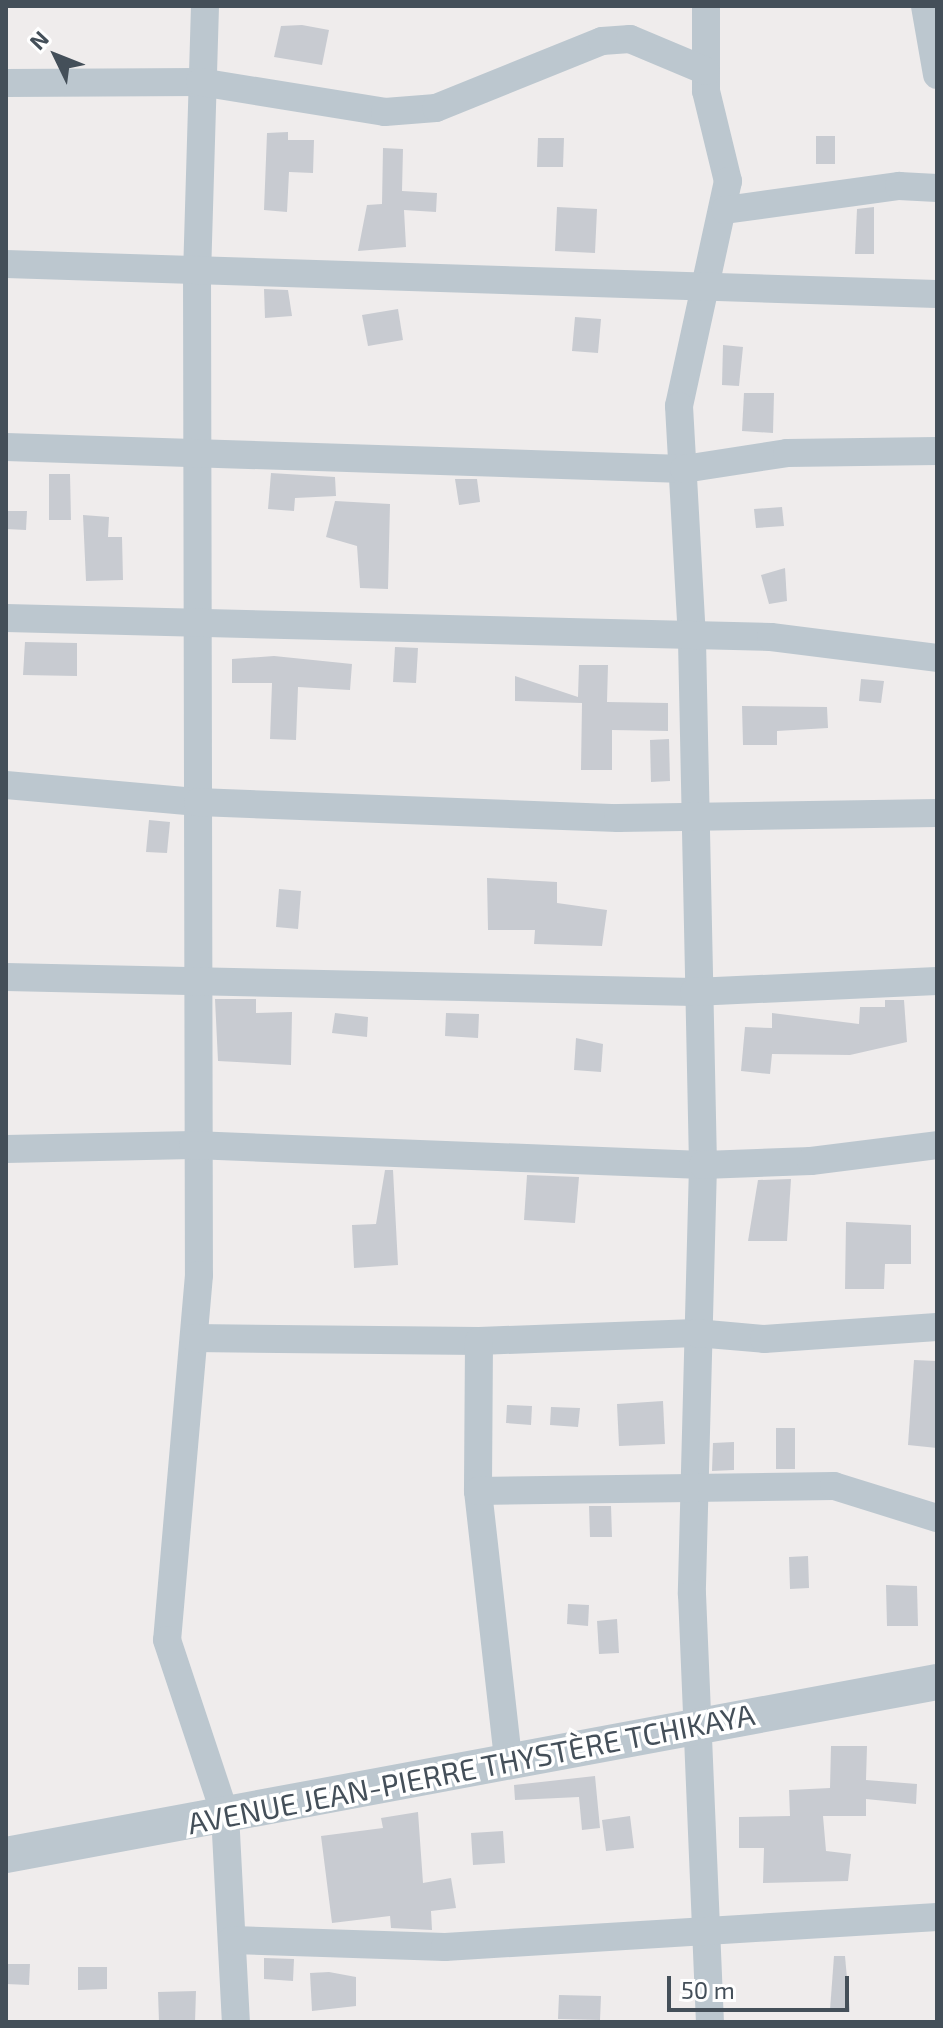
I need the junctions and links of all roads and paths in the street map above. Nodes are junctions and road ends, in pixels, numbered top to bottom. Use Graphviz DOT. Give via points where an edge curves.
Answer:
graph roads {
  1 [pos="205,6"];
  2 [pos="706,6"];
  3 [pos="931,23"];
  4 [pos="706,71"];
  5 [pos="937,75"];
  6 [pos="200,82"];
  7 [pos="6,83"];
  8 [pos="937,188"];
  9 [pos="725,210"];
  10 [pos="6,264"];
  11 [pos="197,269"];
  12 [pos="703,287"];
  13 [pos="937,294"];
  14 [pos="6,447"];
  15 [pos="937,451"];
  16 [pos="197,457"];
  17 [pos="684,469"];
  18 [pos="6,618"];
  19 [pos="198,621"];
  20 [pos="692,640"];
  21 [pos="937,658"];
  22 [pos="6,785"];
  23 [pos="198,802"];
  24 [pos="694,813"];
  25 [pos="937,813"];
  26 [pos="6,977"];
  27 [pos="198,978"];
  28 [pos="937,981"];
  29 [pos="694,992"];
  30 [pos="193,1145"];
  31 [pos="937,1145"];
  32 [pos="6,1149"];
  33 [pos="703,1165"];
  34 [pos="937,1327"];
  35 [pos="696,1333"];
  36 [pos="194,1338"];
  37 [pos="479,1341"];
  38 [pos="690,1488"];
  39 [pos="478,1491"];
  40 [pos="937,1518"];
  41 [pos="937,1682"];
  42 [pos="696,1725"];
  43 [pos="508,1759"];
  44 [pos="225,1814"];
  45 [pos="6,1855"];
  46 [pos="937,1917"];
  47 [pos="707,1933"];
  48 [pos="232,1940"];
  49 [pos="236,2022"];
  50 [pos="710,2022"];
  1 -- 6 [label="street"];
  2 -- 4 [label="street"];
  3 -- 5 [label="street"];
  4 -- 6 [label="street" via="630,39 602,41 436,108 385,112"];
  4 -- 9 [label="street" via="728,181"];
  6 -- 7 [label="street"];
  6 -- 11 [label="street"];
  8 -- 9 [label="street" via="899,186"];
  9 -- 12 [label="street"];
  10 -- 11 [label="street"];
  11 -- 12 [label="street"];
  11 -- 16 [label="street"];
  12 -- 13 [label="street"];
  12 -- 17 [label="street" via="679,406"];
  14 -- 16 [label="street"];
  15 -- 17 [label="street" via="787,453"];
  16 -- 17 [label="street"];
  16 -- 19 [label="street"];
  17 -- 20 [label="street"];
  18 -- 19 [label="street"];
  19 -- 20 [label="street"];
  19 -- 23 [label="street"];
  20 -- 21 [label="street" via="771,637"];
  20 -- 24 [label="street"];
  22 -- 23 [label="street"];
  23 -- 24 [label="street" via="618,818"];
  23 -- 27 [label="street"];
  24 -- 25 [label="street"];
  24 -- 29 [label="street"];
  26 -- 27 [label="street"];
  27 -- 29 [label="street"];
  27 -- 30 [label="street"];
  28 -- 29 [label="street"];
  29 -- 33 [label="street"];
  30 -- 32 [label="street"];
  30 -- 33 [label="street"];
  30 -- 36 [label="street"];
  31 -- 33 [label="street"];
  33 -- 35 [label="street"];
  34 -- 35 [label="street" via="826,1338"];
  35 -- 37 [label="street"];
  35 -- 38 [label="street"];
  36 -- 37 [label="street"];
  36 -- 44 [label="street" via="167,1640"];
  37 -- 39 [label="street"];
  38 -- 39 [label="street"];
  38 -- 40 [label="street" via="834,1486"];
  38 -- 42 [label="street"];
  39 -- 43 [label="street"];
  41 -- 42 [label="street, AVENUE JEAN-PIERRE THYSTÈRE TCHIKAYA"];
  42 -- 43 [label="street, AVENUE JEAN-PIERRE THYSTÈRE TCHIKAYA"];
  42 -- 47 [label="street"];
  43 -- 44 [label="street, AVENUE JEAN-PIERRE THYSTÈRE TCHIKAYA"];
  44 -- 45 [label="street, AVENUE JEAN-PIERRE THYSTÈRE TCHIKAYA"];
  44 -- 48 [label="street"];
  46 -- 47 [label="street"];
  47 -- 48 [label="street" via="445,1947"];
  47 -- 50 [label="street"];
  48 -- 49 [label="street"];
}
